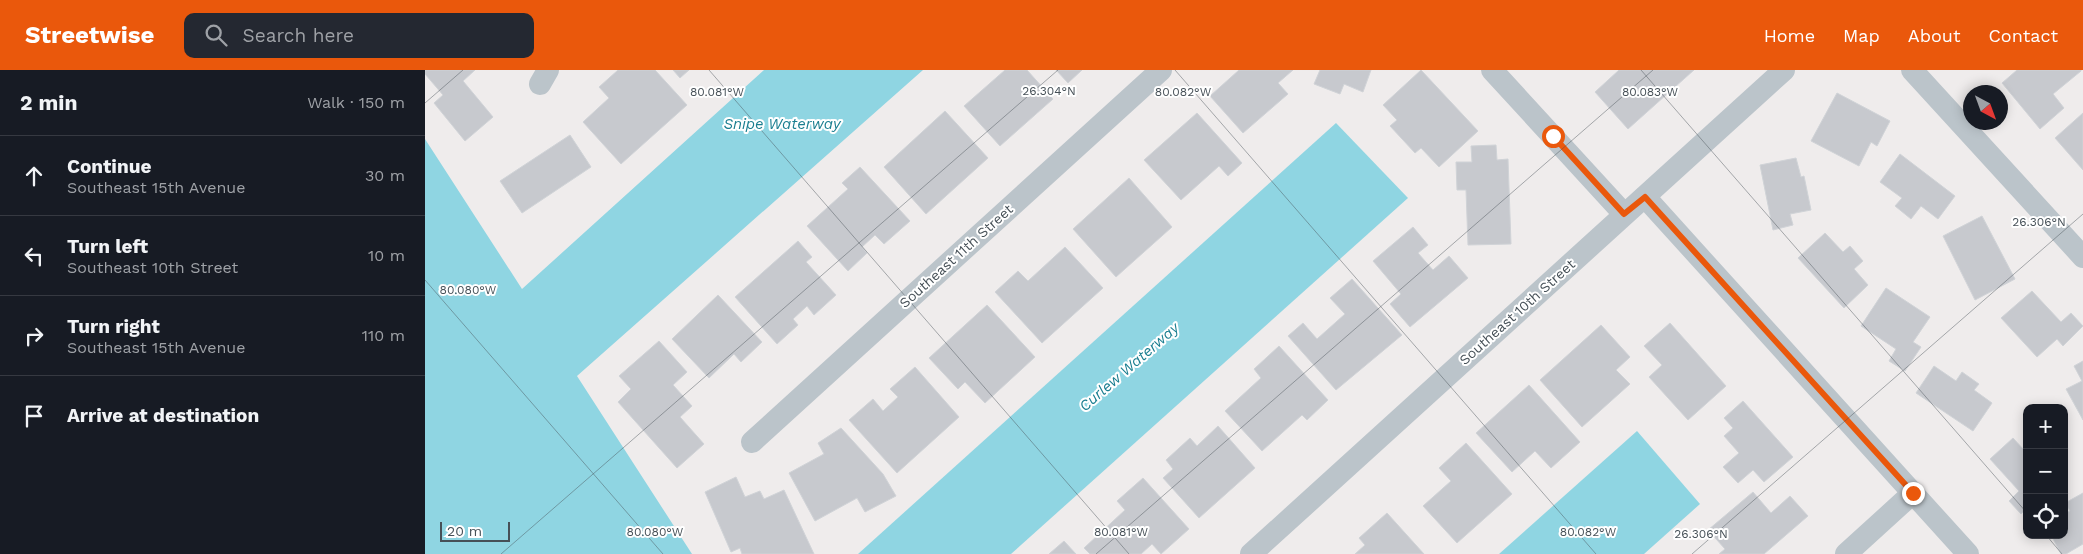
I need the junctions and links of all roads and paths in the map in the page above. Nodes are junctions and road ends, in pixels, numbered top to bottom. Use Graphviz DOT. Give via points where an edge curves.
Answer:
graph roads {
  1 [pos="1161,70"];
  2 [pos="1492,70"];
  3 [pos="1784,70"];
  4 [pos="1912,70"];
  5 [pos="1645,197"];
  6 [pos="1624,214"];
  7 [pos="2083,258"];
  8 [pos="752,442"];
  9 [pos="1913,493"];
  10 [pos="1251,554"];
  11 [pos="1846,554"];
  12 [pos="1968,554"];
  1 -- 8 [label="street, Southeast 11th Street"];
  2 -- 6 [label="street"];
  3 -- 5 [label="street, Southeast 10th Street"];
  4 -- 7 [label="street"];
  5 -- 6 [label="street, Southeast 10th Street"];
  5 -- 9 [label="street"];
  6 -- 10 [label="street, Southeast 10th Street"];
  9 -- 11 [label="street"];
  9 -- 12 [label="street"];
}
